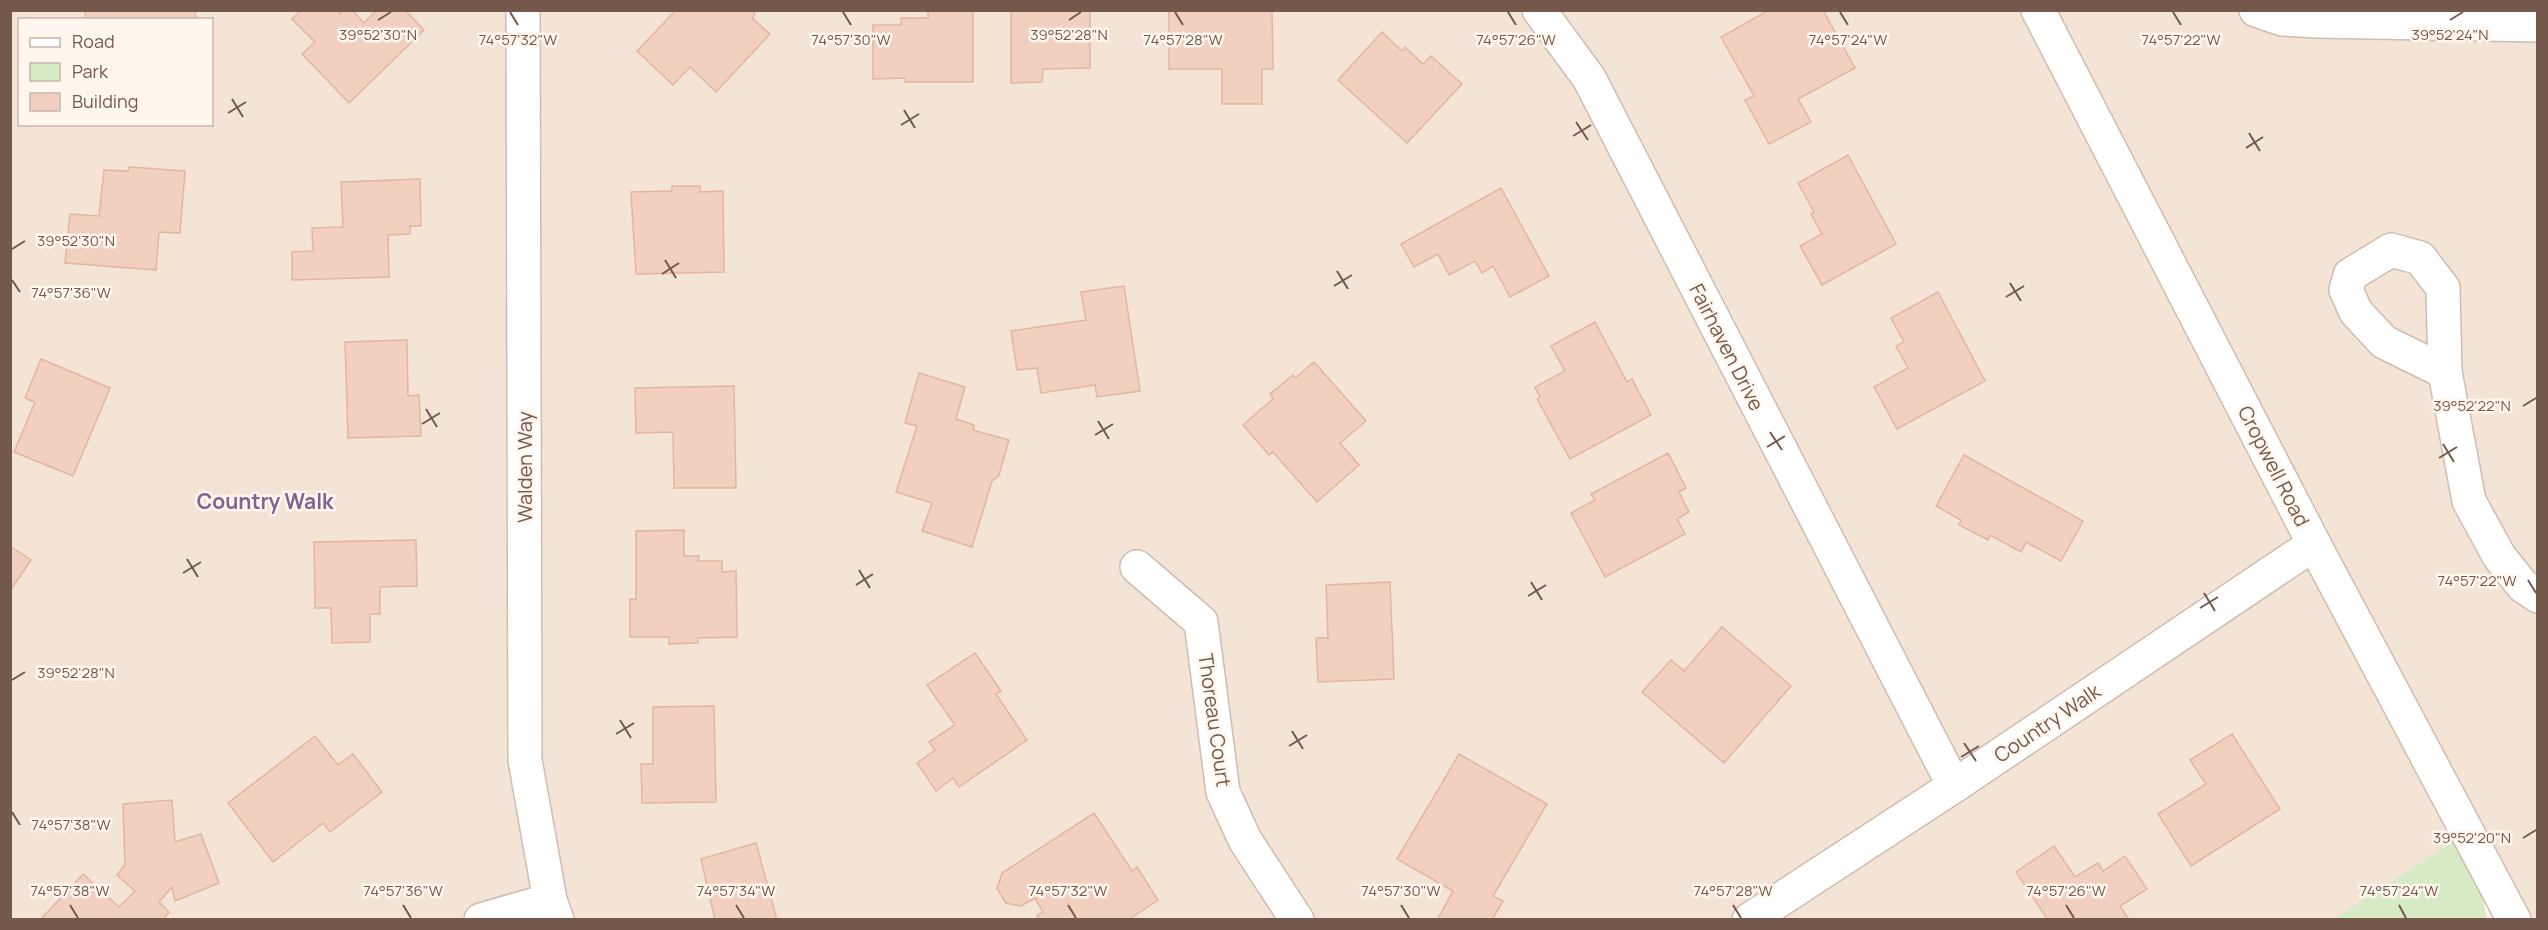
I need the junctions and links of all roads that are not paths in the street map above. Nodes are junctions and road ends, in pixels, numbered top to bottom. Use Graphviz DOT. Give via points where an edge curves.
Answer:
graph roads {
  1 [pos="524,10"];
  2 [pos="1539,10"];
  3 [pos="2038,10"];
  4 [pos="2256,10"];
  5 [pos="2538,25"];
  6 [pos="2445,372"];
  7 [pos="2314,544"];
  8 [pos="1137,567"];
  9 [pos="2538,596"];
  10 [pos="1954,786"];
  11 [pos="554,910"];
  12 [pos="481,920"];
  13 [pos="1297,920"];
  14 [pos="1749,920"];
  15 [pos="2514,920"];
  1 -- 11 [label="street, Walden Way" via="525,760"];
  2 -- 10 [label="street, Fairhaven Drive" via="1589,78"];
  3 -- 7 [label="street, Cropwell Road"];
  4 -- 5 [label="street" via="2282,19 2317,21"];
  6 -- 9 [label="street" via="2469,501 2499,556 2523,586"];
  7 -- 10 [label="street, Country Walk"];
  7 -- 15 [label="street, Cropwell Road"];
  8 -- 13 [label="street, Thoreau Court" via="1201,622 1223,792 1245,840"];
  10 -- 14 [label="street, Country Walk"];
  11 -- 12 [label="street"];
}
